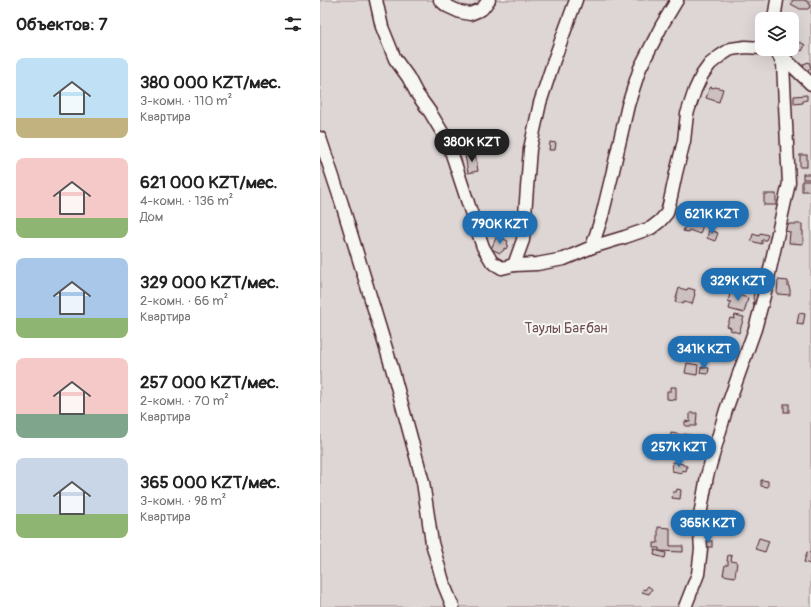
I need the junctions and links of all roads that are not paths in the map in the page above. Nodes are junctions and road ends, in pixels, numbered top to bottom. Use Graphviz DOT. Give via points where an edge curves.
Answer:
graph roads {
  1 [pos="376,0"];
  2 [pos="440,0"];
  3 [pos="489,0"];
  4 [pos="576,0"];
  5 [pos="677,0"];
  6 [pos="777,0"];
  7 [pos="775,12"];
  8 [pos="755,48"];
  9 [pos="779,56"];
  10 [pos="782,56"];
  11 [pos="811,84"];
  12 [pos="320,138"];
  13 [pos="592,246"];
  14 [pos="514,266"];
  15 [pos="453,607"];
  16 [pos="685,607"];
  1 -- 14 [label="street" via="382,27 396,59 448,142 483,246 492,262 502,268"];
  2 -- 3 [label="street" via="447,6 470,14 482,9"];
  4 -- 14 [label="street" via="540,103 530,149 523,240"];
  5 -- 13 [label="street" via="640,68"];
  6 -- 7 [label="street"];
  8 -- 13 [label="street" via="731,49 710,64 702,75 687,114 684,141 667,212 660,221 651,228"];
  9 -- 16 [label="street" via="783,64 789,183 755,329 726,410 707,476 699,521 701,549 698,574"];
  10 -- 11 [label="street"];
  12 -- 15 [label="street" via="394,376 423,482 432,543"];
  13 -- 14 [label="street" via="564,259"];
}
